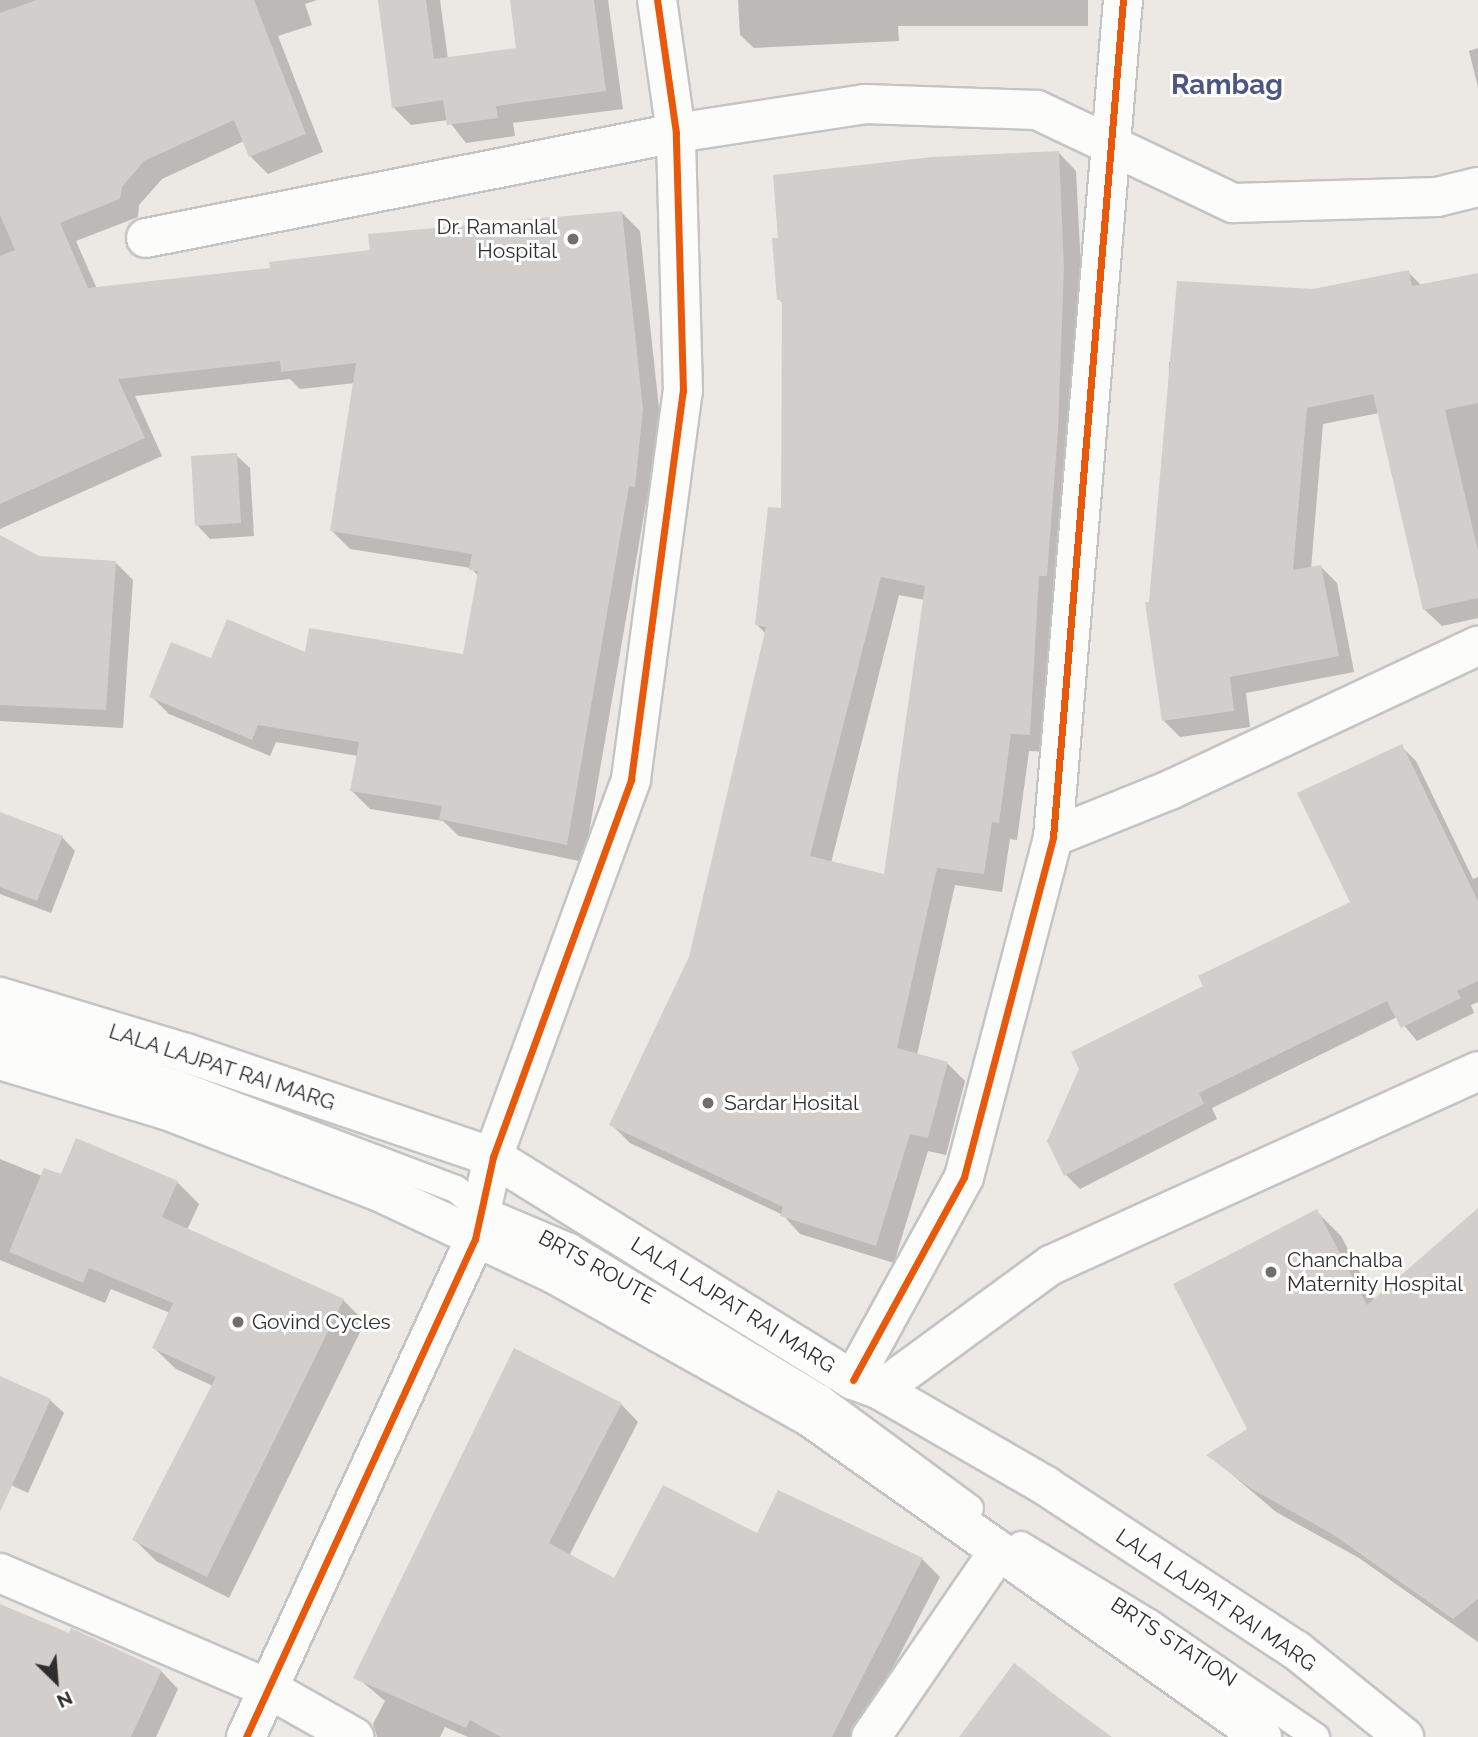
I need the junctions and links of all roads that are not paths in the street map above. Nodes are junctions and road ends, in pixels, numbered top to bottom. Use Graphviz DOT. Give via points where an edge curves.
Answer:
graph roads {
  1 [pos="657,0"];
  2 [pos="1124,0"];
  3 [pos="676,133"];
  4 [pos="1111,145"];
  5 [pos="1478,187"];
  6 [pos="146,238"];
  7 [pos="1478,646"];
  8 [pos="1053,837"];
  9 [pos="0,997"];
  10 [pos="0,1028"];
  11 [pos="0,1060"];
  12 [pos="1478,1071"];
  13 [pos="493,1157"];
  14 [pos="478,1224"];
  15 [pos="867,1385"];
  16 [pos="1014,1551"];
  17 [pos="0,1573"];
  18 [pos="269,1689"];
  19 [pos="246,1737"];
  20 [pos="354,1737"];
  21 [pos="871,1737"];
  22 [pos="1262,1737"];
  23 [pos="1316,1737"];
  24 [pos="1404,1737"];
  1 -- 3 [label="street"];
  2 -- 4 [label="street"];
  3 -- 4 [label="street" via="878,104 1037,110"];
  3 -- 6 [label="street"];
  3 -- 13 [label="street" via="683,391 631,779"];
  4 -- 5 [label="street" via="1233,203 1437,197"];
  4 -- 8 [label="street"];
  7 -- 8 [label="street" via="1170,790"];
  8 -- 15 [label="street" via="964,1177"];
  9 -- 13 [label="street, LALA LAJPAT RAI MARG" via="186,1053"];
  10 -- 14 [label="lane" via="178,1084 457,1189"];
  11 -- 14 [label="street" via="166,1110 380,1192"];
  12 -- 15 [label="street" via="1051,1265"];
  13 -- 14 [label="street"];
  13 -- 15 [label="street, LALA LAJPAT RAI MARG"];
  14 -- 16 [label="street" via="554,1274 810,1417"];
  14 -- 18 [label="street"];
  15 -- 24 [label="street, LALA LAJPAT RAI MARG" via="1046,1486 1296,1650"];
  16 -- 21 [label="street"];
  16 -- 22 [label="street"];
  16 -- 23 [label="lane, BRTS STATION" via="1150,1624"];
  17 -- 18 [label="street"];
  18 -- 19 [label="street"];
  18 -- 20 [label="street"];
}
